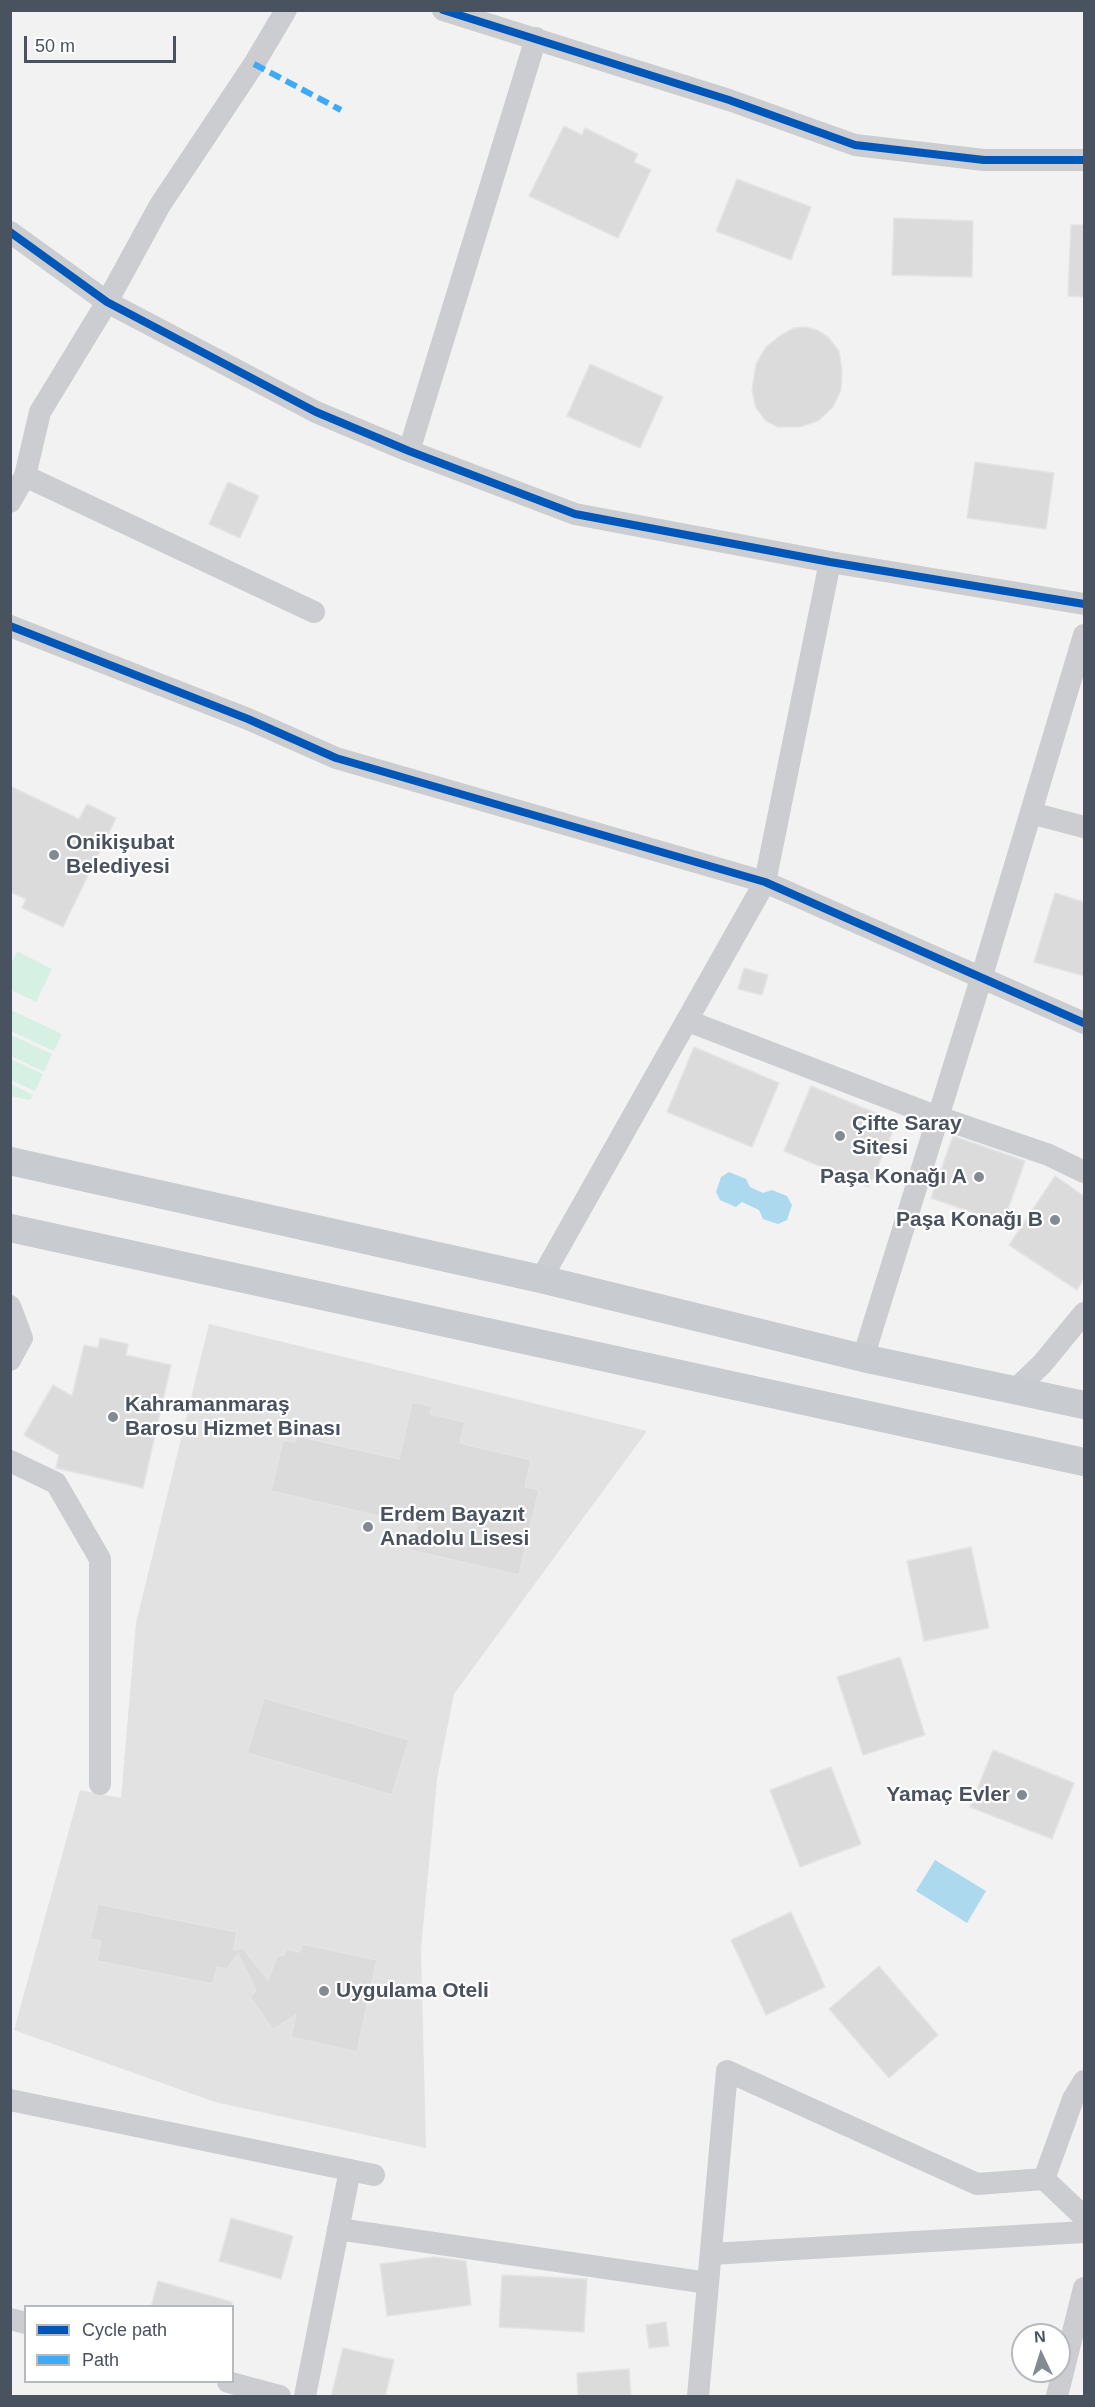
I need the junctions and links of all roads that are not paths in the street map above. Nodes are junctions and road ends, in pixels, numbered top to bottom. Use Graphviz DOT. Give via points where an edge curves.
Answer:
graph roads {
  1 [pos="286,10"];
  2 [pos="443,10"];
  3 [pos="536,38"];
  4 [pos="1084,160"];
  5 [pos="10,232"];
  6 [pos="107,302"];
  7 [pos="409,451"];
  8 [pos="25,476"];
  9 [pos="10,501"];
  10 [pos="830,562"];
  11 [pos="1084,604"];
  12 [pos="314,612"];
  13 [pos="10,626"];
  14 [pos="1084,634"];
  15 [pos="1031,813"];
  16 [pos="1084,827"];
  17 [pos="765,882"];
  18 [pos="981,979"];
  19 [pos="688,1021"];
  20 [pos="1084,1023"];
  21 [pos="938,1117"];
  22 [pos="10,1161"];
  23 [pos="1084,1172"];
  24 [pos="10,1228"];
  25 [pos="542,1279"];
  26 [pos="10,1306"];
  27 [pos="1084,1313"];
  28 [pos="863,1358"];
  29 [pos="10,1360"];
  30 [pos="1016,1389"];
  31 [pos="1084,1405"];
  32 [pos="10,1461"];
  33 [pos="1084,1462"];
  34 [pos="100,1784"];
  35 [pos="1084,2081"];
  36 [pos="10,2100"];
  37 [pos="350,2170"];
  38 [pos="374,2175"];
  39 [pos="1044,2180"];
  40 [pos="1084,2217"];
  41 [pos="338,2229"];
  42 [pos="1084,2232"];
  43 [pos="711,2254"];
  44 [pos="708,2283"];
  45 [pos="1084,2288"];
  46 [pos="231,2383"];
  47 [pos="280,2397"];
  48 [pos="305,2397"];
  49 [pos="698,2397"];
  50 [pos="1057,2397"];
  1 -- 6 [label="street" via="160,205"];
  2 -- 3 [label="street"];
  3 -- 4 [label="street" via="855,145 984,160"];
  3 -- 7 [label="street"];
  5 -- 6 [label="street"];
  6 -- 7 [label="street" via="316,412"];
  6 -- 8 [label="street" via="40,412"];
  7 -- 10 [label="street" via="575,514"];
  8 -- 9 [label="street"];
  8 -- 12 [label="street"];
  10 -- 11 [label="street"];
  10 -- 17 [label="street"];
  13 -- 17 [label="street" via="248,719 336,758"];
  14 -- 15 [label="street"];
  15 -- 16 [label="street"];
  15 -- 18 [label="street"];
  17 -- 18 [label="street"];
  17 -- 19 [label="street"];
  18 -- 20 [label="street"];
  18 -- 21 [label="street"];
  19 -- 21 [label="street"];
  19 -- 25 [label="street"];
  21 -- 23 [label="street" via="1049,1155"];
  21 -- 28 [label="street"];
  22 -- 25 [label="main road"];
  24 -- 33 [label="main road"];
  25 -- 28 [label="main road"];
  26 -- 29 [label="street" via="22,1338"];
  27 -- 30 [label="street"];
  28 -- 30 [label="main road"];
  30 -- 31 [label="main road"];
  32 -- 34 [label="street" via="56,1484 100,1559"];
  35 -- 39 [label="street" via="1073,2099"];
  36 -- 37 [label="street"];
  37 -- 38 [label="street"];
  37 -- 41 [label="street"];
  39 -- 40 [label="street"];
  39 -- 43 [label="street" via="977,2184 727,2071"];
  41 -- 44 [label="street"];
  41 -- 48 [label="street"];
  42 -- 43 [label="street"];
  43 -- 44 [label="street"];
  44 -- 49 [label="street"];
  45 -- 50 [label="street"];
  46 -- 47 [label="street"];
}
